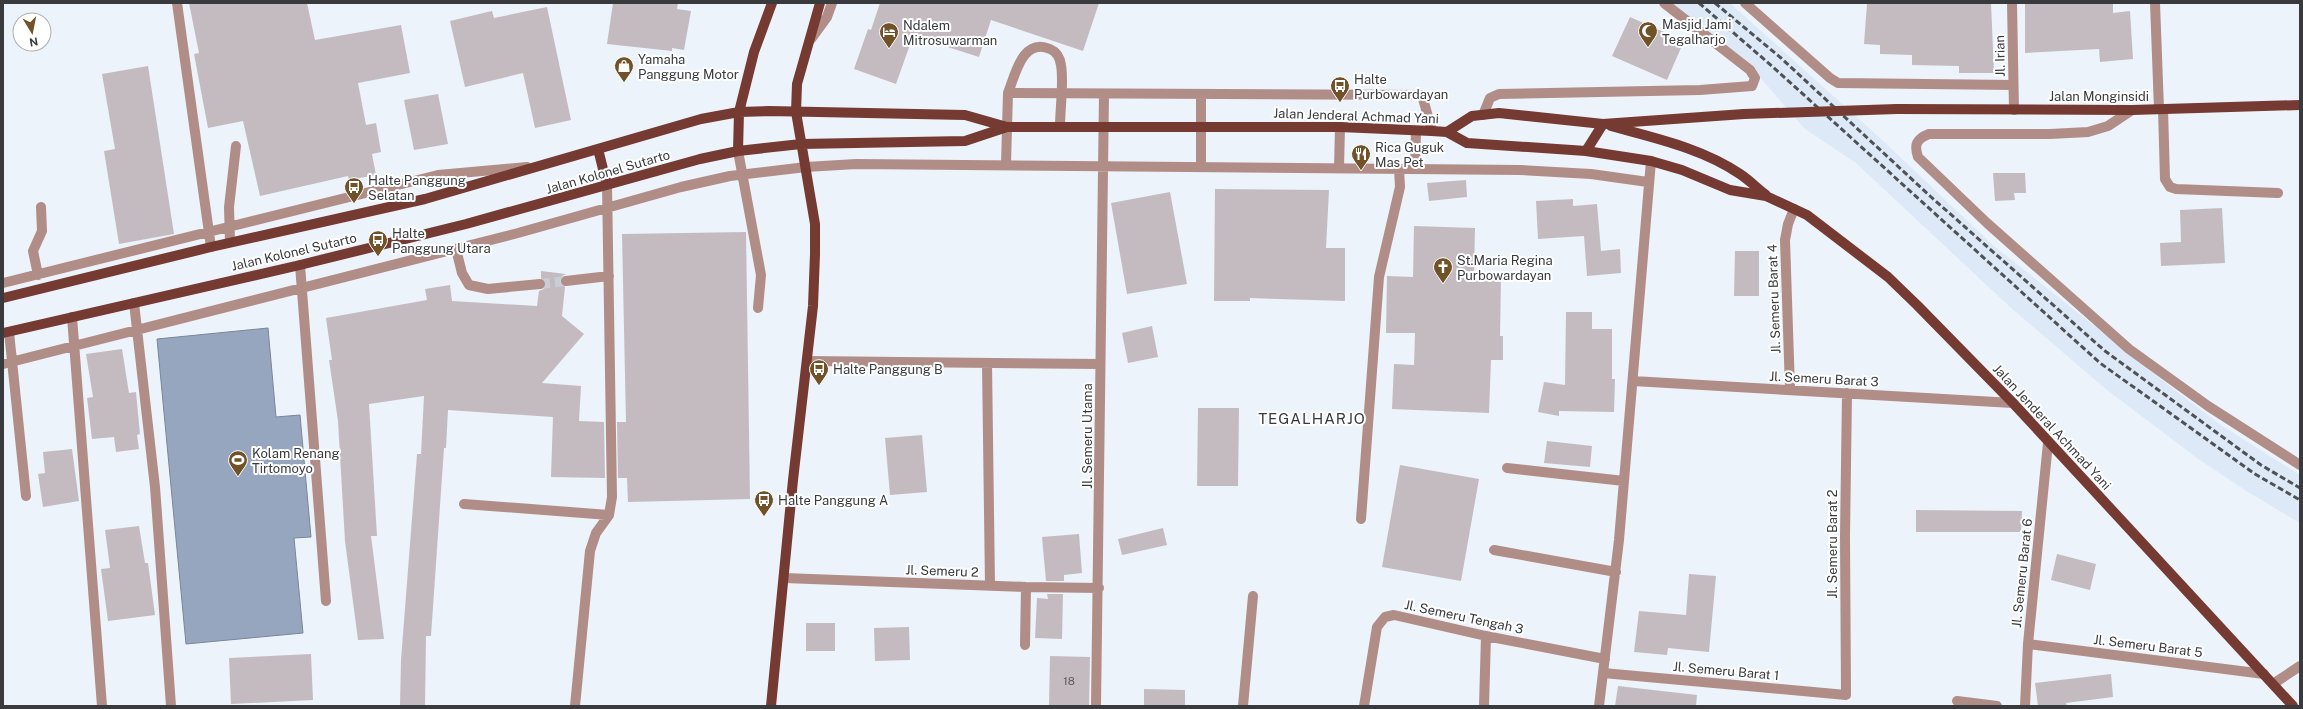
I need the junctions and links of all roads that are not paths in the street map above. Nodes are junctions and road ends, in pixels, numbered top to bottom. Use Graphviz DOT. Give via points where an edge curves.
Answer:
graph roads {
  1 [pos="177,3"];
  2 [pos="772,3"];
  3 [pos="820,3"];
  4 [pos="832,3"];
  5 [pos="1664,3"];
  6 [pos="1745,3"];
  7 [pos="2012,3"];
  8 [pos="2155,3"];
  9 [pos="809,41"];
  10 [pos="2013,84"];
  11 [pos="1008,93"];
  12 [pos="1061,94"];
  13 [pos="1104,94"];
  14 [pos="1201,94"];
  15 [pos="2300,105"];
  16 [pos="2161,109"];
  17 [pos="2014,110"];
  18 [pos="2132,110"];
  19 [pos="739,112"];
  20 [pos="796,112"];
  21 [pos="1482,115"];
  22 [pos="1603,124"];
  23 [pos="1104,126"];
  24 [pos="1060,127"];
  25 [pos="1201,127"];
  26 [pos="1340,127"];
  27 [pos="1007,128"];
  28 [pos="1416,130"];
  29 [pos="1432,130"];
  30 [pos="1447,132"];
  31 [pos="800,144"];
  32 [pos="236,146"];
  33 [pos="598,148"];
  34 [pos="738,151"];
  35 [pos="1586,151"];
  36 [pos="1651,161"];
  37 [pos="1006,164"];
  38 [pos="540,165"];
  39 [pos="1103,166"];
  40 [pos="806,167"];
  41 [pos="1201,167"];
  42 [pos="1339,168"];
  43 [pos="1399,169"];
  44 [pos="1415,169"];
  45 [pos="742,175"];
  46 [pos="1648,182"];
  47 [pos="607,186"];
  48 [pos="2278,193"];
  49 [pos="1766,196"];
  50 [pos="42,206"];
  51 [pos="608,208"];
  52 [pos="1794,209"];
  53 [pos="230,225"];
  54 [pos="208,230"];
  55 [pos="230,242"];
  56 [pos="211,247"];
  57 [pos="456,249"];
  58 [pos="110,257"];
  59 [pos="300,265"];
  60 [pos="111,272"];
  61 [pos="38,275"];
  62 [pos="609,276"];
  63 [pos="566,281"];
  64 [pos="3,283"];
  65 [pos="540,284"];
  66 [pos="302,287"];
  67 [pos="3,298"];
  68 [pos="134,303"];
  69 [pos="758,308"];
  70 [pos="72,317"];
  71 [pos="137,331"];
  72 [pos="6,332"];
  73 [pos="74,347"];
  74 [pos="807,361"];
  75 [pos="8,363"];
  76 [pos="987,363"];
  77 [pos="1100,364"];
  78 [pos="1633,381"];
  79 [pos="1790,390"];
  80 [pos="1847,393"];
  81 [pos="2014,404"];
  82 [pos="2048,443"];
  83 [pos="2300,465"];
  84 [pos="1507,468"];
  85 [pos="1624,481"];
  86 [pos="26,496"];
  87 [pos="464,504"];
  88 [pos="609,515"];
  89 [pos="1361,519"];
  90 [pos="1494,550"];
  91 [pos="1616,572"];
  92 [pos="784,578"];
  93 [pos="990,586"];
  94 [pos="1026,587"];
  95 [pos="1099,588"];
  96 [pos="1253,596"];
  97 [pos="326,601"];
  98 [pos="1486,636"];
  99 [pos="2028,644"];
  100 [pos="1026,645"];
  101 [pos="1605,659"];
  102 [pos="2300,666"];
  103 [pos="1603,673"];
  104 [pos="2264,674"];
  105 [pos="2273,684"];
  106 [pos="1846,695"];
  107 [pos="1957,701"];
  108 [pos="102,706"];
  109 [pos="171,706"];
  110 [pos="575,706"];
  111 [pos="771,706"];
  112 [pos="1096,706"];
  113 [pos="1243,706"];
  114 [pos="1364,706"];
  115 [pos="1484,706"];
  116 [pos="1599,706"];
  117 [pos="1997,706"];
  118 [pos="2025,706"];
  119 [pos="2293,706"];
  1 -- 54 [label="street"];
  2 -- 19 [label="main road" via="754,52"];
  3 -- 9 [label="main road"];
  4 -- 9 [label="street" via="827,17"];
  5 -- 21 [label="street" via="1750,70 1755,78 1752,86 1700,90 1499,94 1490,98"];
  6 -- 10 [label="street" via="1838,83"];
  7 -- 10 [label="street, Jl. Irian"];
  8 -- 16 [label="street"];
  9 -- 20 [label="main road" via="797,84"];
  10 -- 17 [label="street, Jl. Irian"];
  11 -- 12 [label="street"];
  11 -- 12 [label="street" via="1025,53 1031,48 1040,47 1050,49 1058,55 1062,66"];
  11 -- 27 [label="street"];
  12 -- 13 [label="street"];
  12 -- 24 [label="street"];
  13 -- 14 [label="street"];
  13 -- 23 [label="street, Jl. Semeru Utama"];
  14 -- 25 [label="street"];
  14 -- 29 [label="street" via="1422,96"];
  15 -- 16 [label="main road, Jalan Monginsidi"];
  16 -- 18 [label="main road, Jalan Monginsidi"];
  16 -- 48 [label="street" via="2165,179 2170,187"];
  17 -- 18 [label="main road, Jalan Monginsidi"];
  17 -- 22 [label="main road, Jalan Monginsidi, bridge" via="1898,109 1744,114"];
  18 -- 83 [label="street" via="2108,126 2088,132 1928,134 1920,137 1915,149 1918,157 1987,223 2129,349 2208,406"];
  19 -- 20 [label="main road, Jalan Kolonel Sutarto"];
  19 -- 33 [label="main road, Jalan Kolonel Sutarto" via="669,127"];
  19 -- 34 [label="main road"];
  20 -- 27 [label="main road, Jalan Jenderal Achmad Yani" via="965,115"];
  20 -- 31 [label="main road"];
  21 -- 22 [label="main road" via="1499,113"];
  21 -- 30 [label="main road" via="1472,116"];
  22 -- 35 [label="main road"];
  22 -- 49 [label="main road, Jalan Jenderal Achmad Yani" via="1679,145 1708,157 1739,174"];
  23 -- 24 [label="main road, Jalan Jenderal Achmad Yani"];
  23 -- 25 [label="main road, Jalan Jenderal Achmad Yani"];
  23 -- 39 [label="street, Jl. Semeru Utama"];
  24 -- 27 [label="main road, Jalan Jenderal Achmad Yani"];
  25 -- 26 [label="main road, Jalan Jenderal Achmad Yani"];
  25 -- 41 [label="street"];
  26 -- 28 [label="main road, Jalan Jenderal Achmad Yani"];
  26 -- 42 [label="street"];
  27 -- 31 [label="main road, Jalan Jenderal Achmad Yani" via="965,141"];
  27 -- 37 [label="street"];
  28 -- 29 [label="main road, Jalan Jenderal Achmad Yani"];
  28 -- 44 [label="street"];
  29 -- 30 [label="main road, Jalan Jenderal Achmad Yani"];
  30 -- 35 [label="main road, Jalan Jenderal Achmad Yani" via="1467,143"];
  31 -- 34 [label="main road, Jalan Kolonel Sutarto"];
  31 -- 40 [label="main road"];
  32 -- 53 [label="street" via="229,207"];
  33 -- 38 [label="main road, Jalan Kolonel Sutarto"];
  33 -- 47 [label="main road"];
  34 -- 45 [label="street"];
  34 -- 47 [label="main road, Jalan Kolonel Sutarto" via="700,159"];
  35 -- 36 [label="main road, Jalan Jenderal Achmad Yani"];
  36 -- 46 [label="street"];
  36 -- 49 [label="main road, Jalan Jenderal Achmad Yani" via="1682,170 1730,190"];
  37 -- 39 [label="street"];
  37 -- 40 [label="street" via="856,164"];
  38 -- 53 [label="street" via="438,175"];
  38 -- 55 [label="main road, Jalan Kolonel Sutarto" via="425,199"];
  39 -- 41 [label="street"];
  39 -- 77 [label="street, Jl. Semeru Utama"];
  40 -- 45 [label="street"];
  40 -- 74 [label="main road" via="815,224 813,306"];
  41 -- 42 [label="street"];
  42 -- 43 [label="street"];
  43 -- 44 [label="street"];
  43 -- 89 [label="street" via="1400,187 1379,278"];
  44 -- 46 [label="street" via="1520,170 1591,174"];
  45 -- 51 [label="street" via="681,187"];
  45 -- 69 [label="street" via="761,275"];
  46 -- 78 [label="street"];
  47 -- 51 [label="street"];
  47 -- 59 [label="main road, Jalan Kolonel Sutarto"];
  49 -- 52 [label="main road, Jalan Jenderal Achmad Yani"];
  50 -- 61 [label="street" via="42,231 33,251"];
  51 -- 57 [label="street"];
  51 -- 62 [label="street"];
  52 -- 79 [label="street, Jl. Semeru Barat 4" via="1785,240"];
  52 -- 81 [label="main road, Jalan Jenderal Achmad Yani" via="1807,215 1888,278"];
  53 -- 54 [label="street"];
  53 -- 55 [label="street"];
  54 -- 56 [label="street"];
  54 -- 58 [label="street"];
  55 -- 56 [label="main road, Jalan Kolonel Sutarto"];
  56 -- 60 [label="main road, Jalan Kolonel Sutarto"];
  57 -- 65 [label="street" via="462,274 469,285 488,288"];
  57 -- 66 [label="street"];
  58 -- 60 [label="street"];
  58 -- 61 [label="street"];
  59 -- 66 [label="street"];
  59 -- 68 [label="main road, Jalan Kolonel Sutarto"];
  60 -- 67 [label="main road, Jalan Kolonel Sutarto"];
  61 -- 64 [label="street"];
  62 -- 63 [label="street"];
  62 -- 88 [label="street" via="612,476"];
  66 -- 71 [label="street"];
  66 -- 97 [label="street"];
  68 -- 70 [label="main road, Jalan Kolonel Sutarto"];
  68 -- 71 [label="street"];
  70 -- 72 [label="main road, Jalan Kolonel Sutarto"];
  70 -- 73 [label="street"];
  71 -- 73 [label="street"];
  71 -- 109 [label="street" via="155,487"];
  72 -- 75 [label="street"];
  73 -- 75 [label="street"];
  73 -- 108 [label="street"];
  74 -- 76 [label="street"];
  74 -- 92 [label="main road"];
  75 -- 86 [label="street"];
  76 -- 77 [label="street"];
  76 -- 93 [label="street"];
  77 -- 95 [label="street, Jl. Semeru Utama"];
  78 -- 79 [label="street, Jl. Semeru Barat 3"];
  78 -- 85 [label="street"];
  79 -- 80 [label="street, Jl. Semeru Barat 3"];
  80 -- 81 [label="street, Jl. Semeru Barat 3"];
  80 -- 106 [label="street, Jl. Semeru Barat 2"];
  81 -- 82 [label="main road, Jalan Jenderal Achmad Yani"];
  82 -- 99 [label="street, Jl. Semeru Barat 6"];
  82 -- 104 [label="main road, Jalan Jenderal Achmad Yani"];
  84 -- 85 [label="street"];
  85 -- 91 [label="street"];
  87 -- 88 [label="street"];
  88 -- 110 [label="street" via="596,533 590,551"];
  90 -- 91 [label="street"];
  91 -- 101 [label="street"];
  92 -- 93 [label="street, Jl. Semeru 2"];
  92 -- 111 [label="main road"];
  93 -- 94 [label="street, Jl. Semeru 2"];
  94 -- 95 [label="street, Jl. Semeru 2"];
  94 -- 100 [label="street"];
  95 -- 112 [label="street, Jl. Semeru Utama"];
  96 -- 113 [label="street"];
  98 -- 101 [label="street, Jl. Semeru Tengah 3"];
  98 -- 114 [label="street, Jl. Semeru Tengah 3" via="1394,615 1386,617 1377,627"];
  98 -- 115 [label="street"];
  99 -- 104 [label="street, Jl. Semeru Barat 5"];
  99 -- 118 [label="street, Jl. Semeru Barat 6"];
  101 -- 103 [label="street"];
  102 -- 105 [label="street"];
  103 -- 106 [label="street, Jl. Semeru Barat 1"];
  103 -- 116 [label="street"];
  104 -- 105 [label="main road, Jalan Jenderal Achmad Yani"];
  105 -- 119 [label="main road, Jalan Jenderal Achmad Yani"];
  107 -- 117 [label="street"];
}
